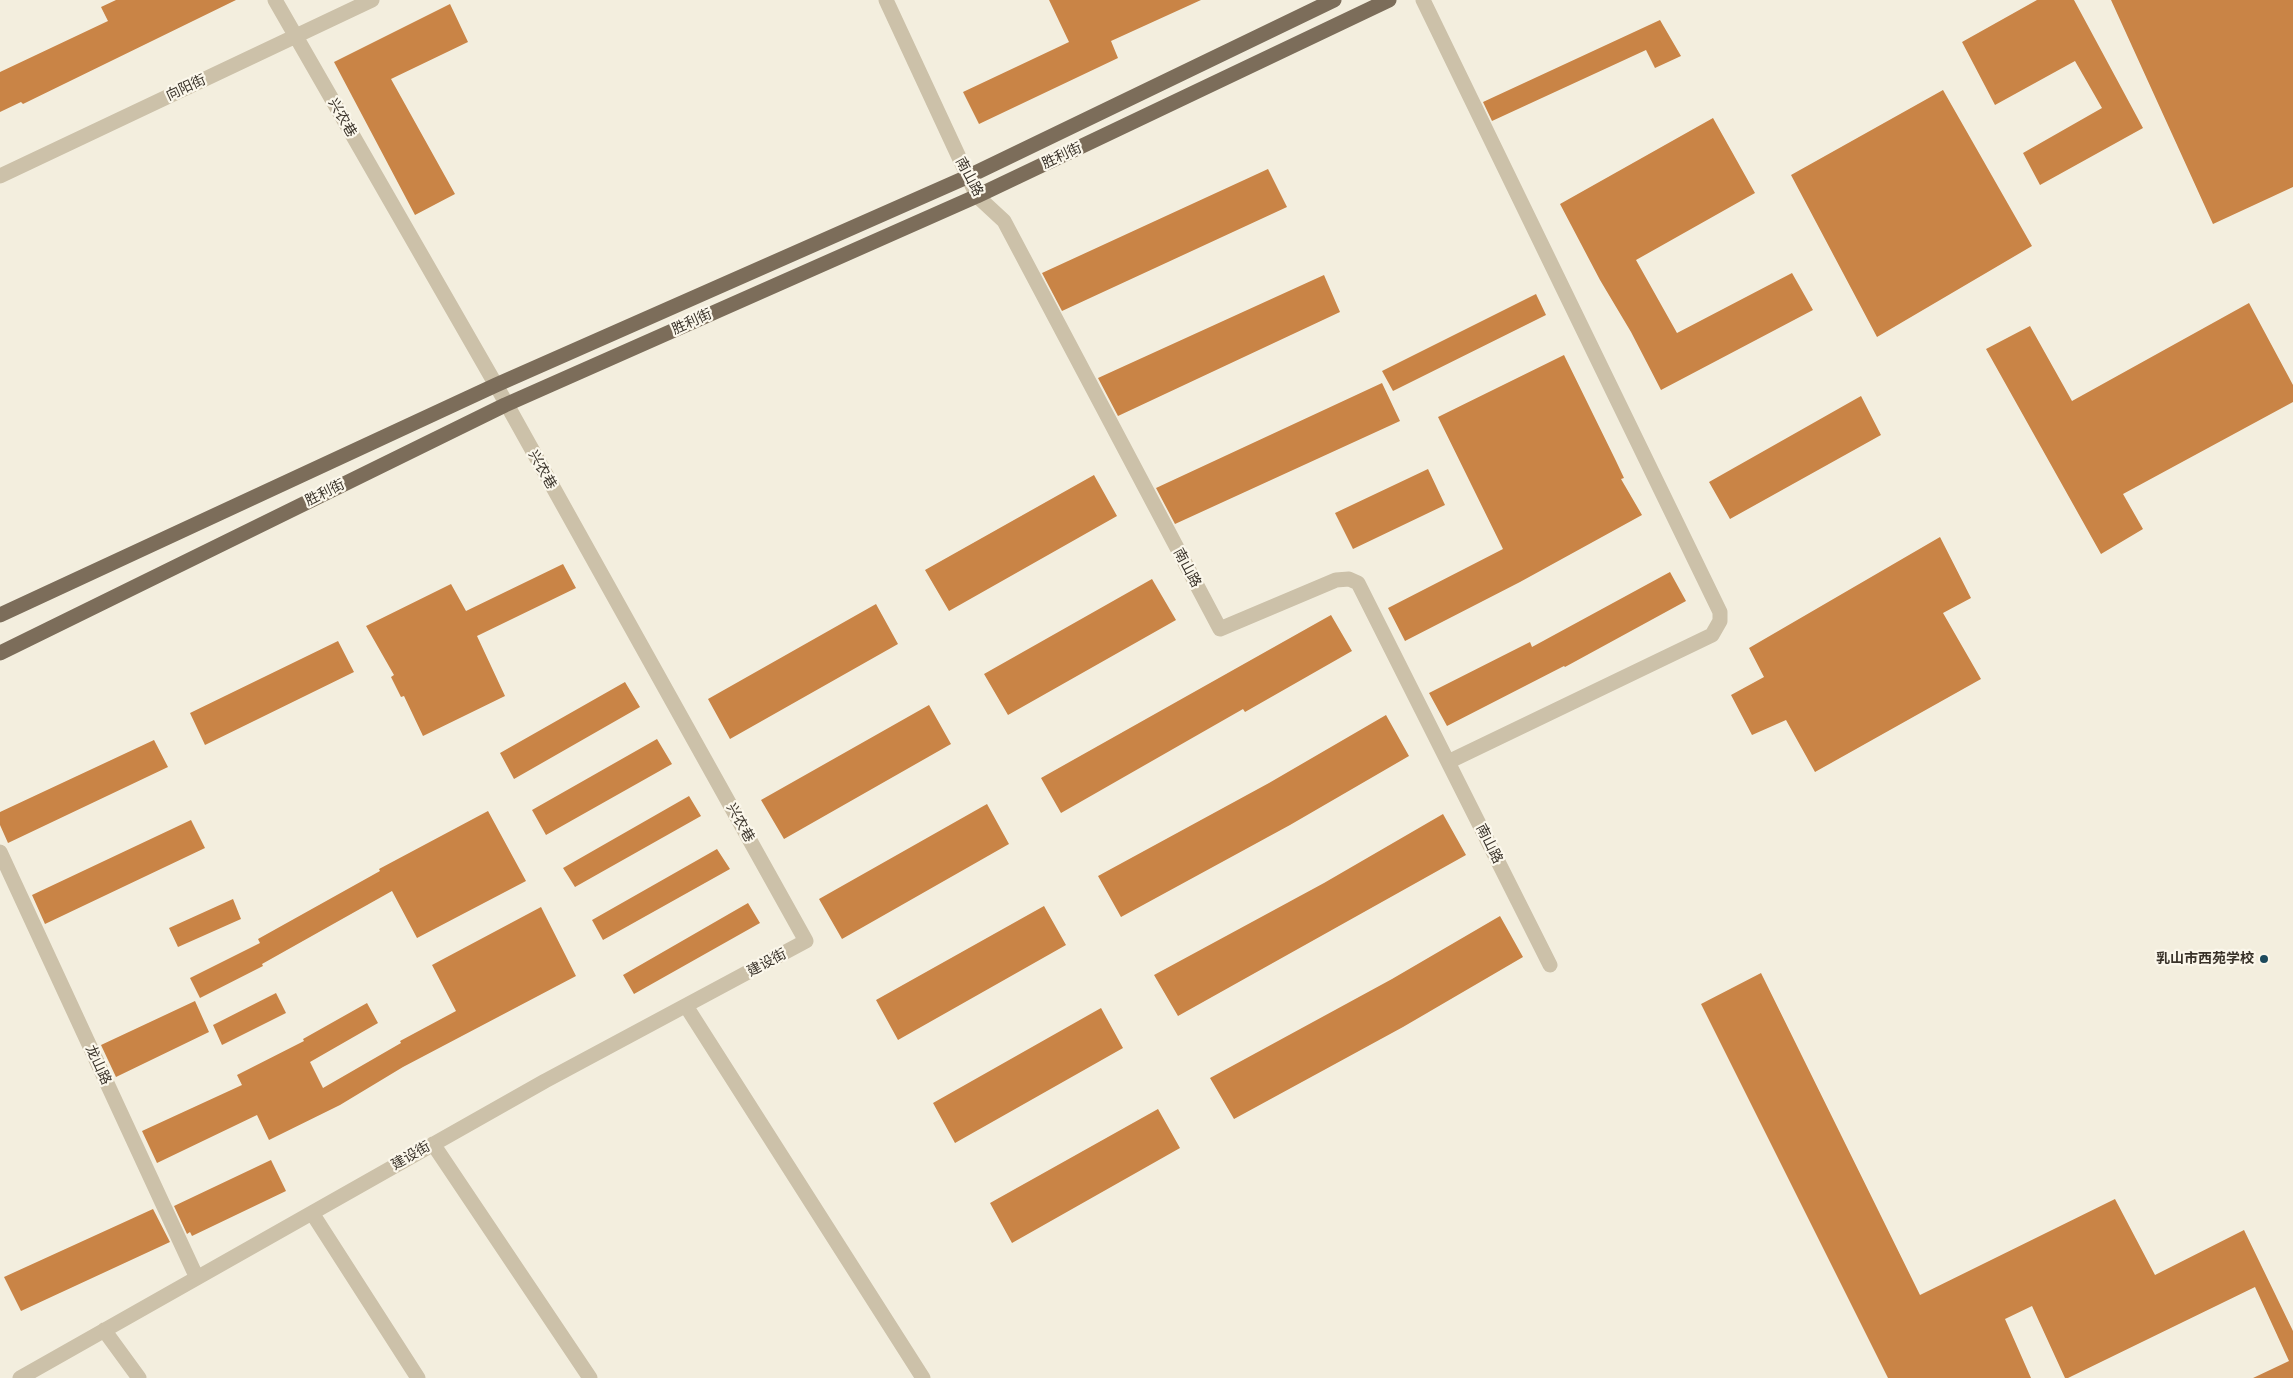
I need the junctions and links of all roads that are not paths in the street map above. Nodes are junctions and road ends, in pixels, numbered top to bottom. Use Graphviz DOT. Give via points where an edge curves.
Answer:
graph roads {
  1 [pos="275,0"];
  2 [pos="372,0"];
  3 [pos="886,0"];
  4 [pos="1334,0"];
  5 [pos="1389,0"];
  6 [pos="1423,0"];
  7 [pos="296,36"];
  8 [pos="0,176"];
  9 [pos="968,177"];
  10 [pos="977,196"];
  11 [pos="496,385"];
  12 [pos="505,405"];
  13 [pos="0,615"];
  14 [pos="0,653"];
  15 [pos="1448,762"];
  16 [pos="0,852"];
  17 [pos="806,942"];
  18 [pos="1550,965"];
  19 [pos="686,1006"];
  20 [pos="433,1144"];
  21 [pos="312,1213"];
  22 [pos="197,1278"];
  23 [pos="104,1330"];
  24 [pos="20,1378"];
  25 [pos="139,1378"];
  26 [pos="418,1378"];
  27 [pos="590,1378"];
  28 [pos="923,1378"];
  1 -- 7 [label="street, 兴农巷"];
  2 -- 7 [label="street, 向阳街"];
  3 -- 9 [label="street, 南山路"];
  4 -- 9 [label="main road, 胜利街"];
  5 -- 10 [label="main road, 胜利街"];
  6 -- 15 [label="street" via="1720,612 1720,621 1712,635"];
  7 -- 8 [label="street, 向阳街"];
  7 -- 11 [label="street, 兴农巷"];
  9 -- 10 [label="street, 南山路"];
  9 -- 11 [label="main road, 胜利街"];
  10 -- 12 [label="main road, 胜利街"];
  10 -- 15 [label="street, 南山路" via="1004,221 1220,629 1336,580 1349,579 1358,583"];
  11 -- 12 [label="street, 兴农巷"];
  11 -- 13 [label="main road, 胜利街"];
  12 -- 14 [label="main road, 胜利街"];
  12 -- 17 [label="street, 兴农巷"];
  15 -- 18 [label="street, 南山路"];
  16 -- 22 [label="street, 龙山路"];
  17 -- 19 [label="street, 建设街"];
  19 -- 20 [label="street, 建设街" via="545,1080"];
  19 -- 28 [label="street"];
  20 -- 21 [label="street, 建设街"];
  20 -- 27 [label="street"];
  21 -- 22 [label="street, 建设街"];
  21 -- 26 [label="street"];
  22 -- 23 [label="street, 建设街"];
  23 -- 24 [label="street, 建设街"];
  23 -- 25 [label="street"];
}
